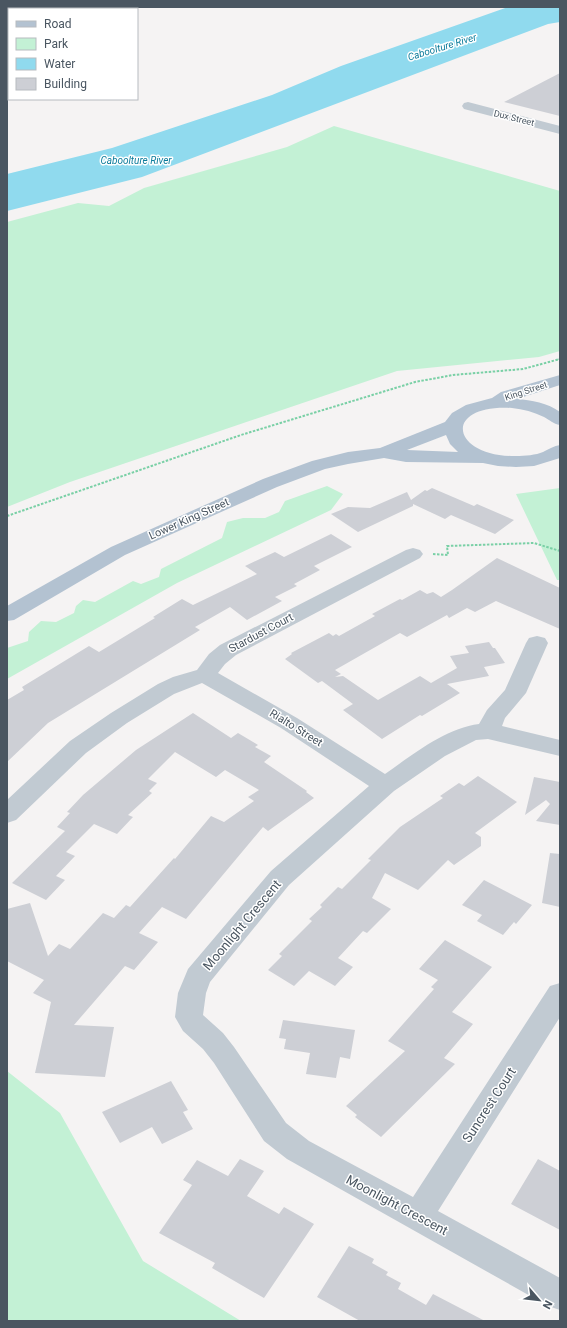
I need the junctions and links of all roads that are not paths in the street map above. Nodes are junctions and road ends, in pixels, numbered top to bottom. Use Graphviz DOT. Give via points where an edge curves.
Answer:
graph roads {
  1 [pos="468,106"];
  2 [pos="560,130"];
  3 [pos="560,380"];
  4 [pos="560,394"];
  5 [pos="493,403"];
  6 [pos="558,419"];
  7 [pos="452,426"];
  8 [pos="560,450"];
  9 [pos="384,453"];
  10 [pos="484,458"];
  11 [pos="413,554"];
  12 [pos="7,615"];
  13 [pos="537,643"];
  14 [pos="206,675"];
  15 [pos="488,731"];
  16 [pos="560,748"];
  17 [pos="385,785"];
  18 [pos="7,814"];
  19 [pos="560,994"];
  20 [pos="418,1216"];
  21 [pos="560,1295"];
  1 -- 2 [label="street, Dux Street"];
  3 -- 5 [label="main road, King Street" via="507,396"];
  4 -- 6 [label="main road, King Street" via="556,400"];
  5 -- 6 [label="main road" via="514,403 534,407"];
  5 -- 7 [label="main road" via="466,411"];
  7 -- 9 [label="main road, Lower King Street"];
  7 -- 10 [label="main road" via="453,435 459,444 469,452"];
  8 -- 10 [label="main road" via="546,458 531,462"];
  9 -- 10 [label="main road, Lower King Street"];
  9 -- 12 [label="main road, Lower King Street" via="319,465 270,483 118,551"];
  11 -- 14 [label="street, Stardust Court" via="228,650 217,659"];
  13 -- 15 [label="street" via="515,692 495,715"];
  14 -- 17 [label="street, Rialto Street" via="289,723"];
  14 -- 18 [label="street" via="173,685 119,718 78,747"];
  15 -- 16 [label="street, Moonlight Crescent"];
  15 -- 17 [label="street, Moonlight Crescent" via="470,733 459,738"];
  17 -- 20 [label="street, Moonlight Crescent" via="280,878 252,911 198,977 192,993 189,1017 224,1055 275,1132 298,1150"];
  19 -- 20 [label="street, Suncrest Court"];
  20 -- 21 [label="street, Moonlight Crescent"];
}
